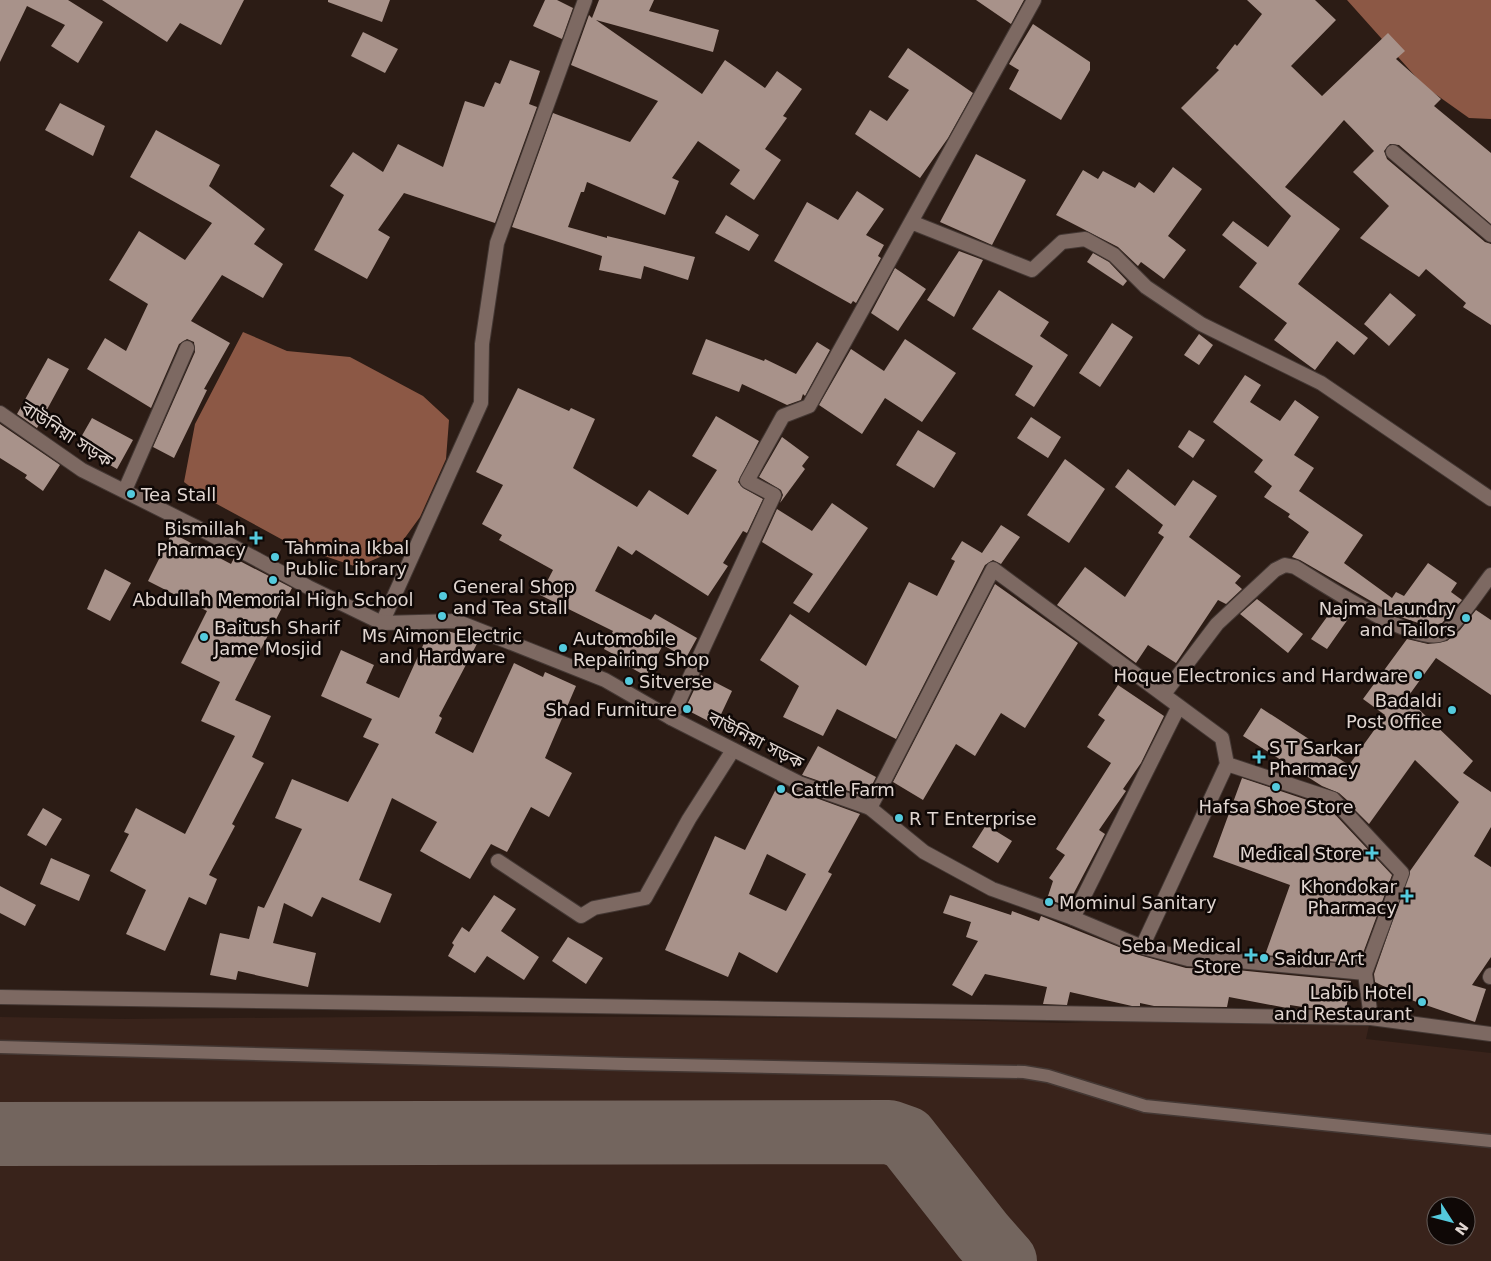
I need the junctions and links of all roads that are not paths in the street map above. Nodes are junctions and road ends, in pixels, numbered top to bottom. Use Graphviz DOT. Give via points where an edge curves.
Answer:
graph roads {
  1 [pos="585,0"];
  2 [pos="1034,0"];
  3 [pos="1393,152"];
  4 [pos="912,222"];
  5 [pos="1491,235"];
  6 [pos="187,348"];
  7 [pos="0,413"];
  8 [pos="125,490"];
  9 [pos="1491,499"];
  10 [pos="1491,576"];
  11 [pos="382,623"];
  12 [pos="1164,694"];
  13 [pos="1179,706"];
  14 [pos="671,718"];
  15 [pos="733,750"];
  16 [pos="1227,764"];
  17 [pos="870,808"];
  18 [pos="498,861"];
  19 [pos="1073,918"];
  20 [pos="1142,947"];
  21 [pos="1365,973"];
  22 [pos="0,997"];
  23 [pos="1371,1018"];
  24 [pos="1491,1034"];
  25 [pos="0,1047"];
  26 [pos="1491,1141"];
  1 -- 11 [label="street" via="497,243 482,344 481,403"];
  2 -- 4 [label="street"];
  3 -- 5 [label="street"];
  4 -- 9 [label="street" via="1032,270 1062,242 1085,238 1114,255 1146,287 1201,324 1321,383"];
  4 -- 14 [label="street" via="809,406 783,416 747,481 774,495"];
  6 -- 8 [label="street"];
  7 -- 8 [label="street, বাউনিয়া সড়ক" via="82,470"];
  8 -- 11 [label="street, বাউনিয়া সড়ক"];
  10 -- 12 [label="street" via="1447,630 1433,636 1399,628 1295,567 1286,565 1275,570 1217,624"];
  11 -- 14 [label="street, বাউনিয়া সড়ক" via="456,621 605,680"];
  12 -- 13 [label="street"];
  12 -- 17 [label="street" via="993,569"];
  13 -- 16 [label="street" via="1222,738"];
  13 -- 19 [label="street"];
  14 -- 15 [label="street, বাউনিয়া সড়ক"];
  15 -- 17 [label="street, বাউনিয়া সড়ক" via="799,783"];
  15 -- 18 [label="street" via="689,819 645,898 594,908 581,916"];
  16 -- 20 [label="street"];
  16 -- 21 [label="street" via="1333,799 1402,873"];
  17 -- 19 [label="street, বাউনিয়া সড়ক" via="924,852 992,888"];
  19 -- 20 [label="street, বাউনিয়া সড়ক"];
  20 -- 21 [label="street, বাউনিয়া সড়ক" via="1188,959"];
  21 -- 23 [label="street"];
  22 -- 23 [label="street"];
  23 -- 24 [label="street"];
  25 -- 26 [label="lane" via="634,1065 1024,1072 1048,1076 1145,1106"];
}
